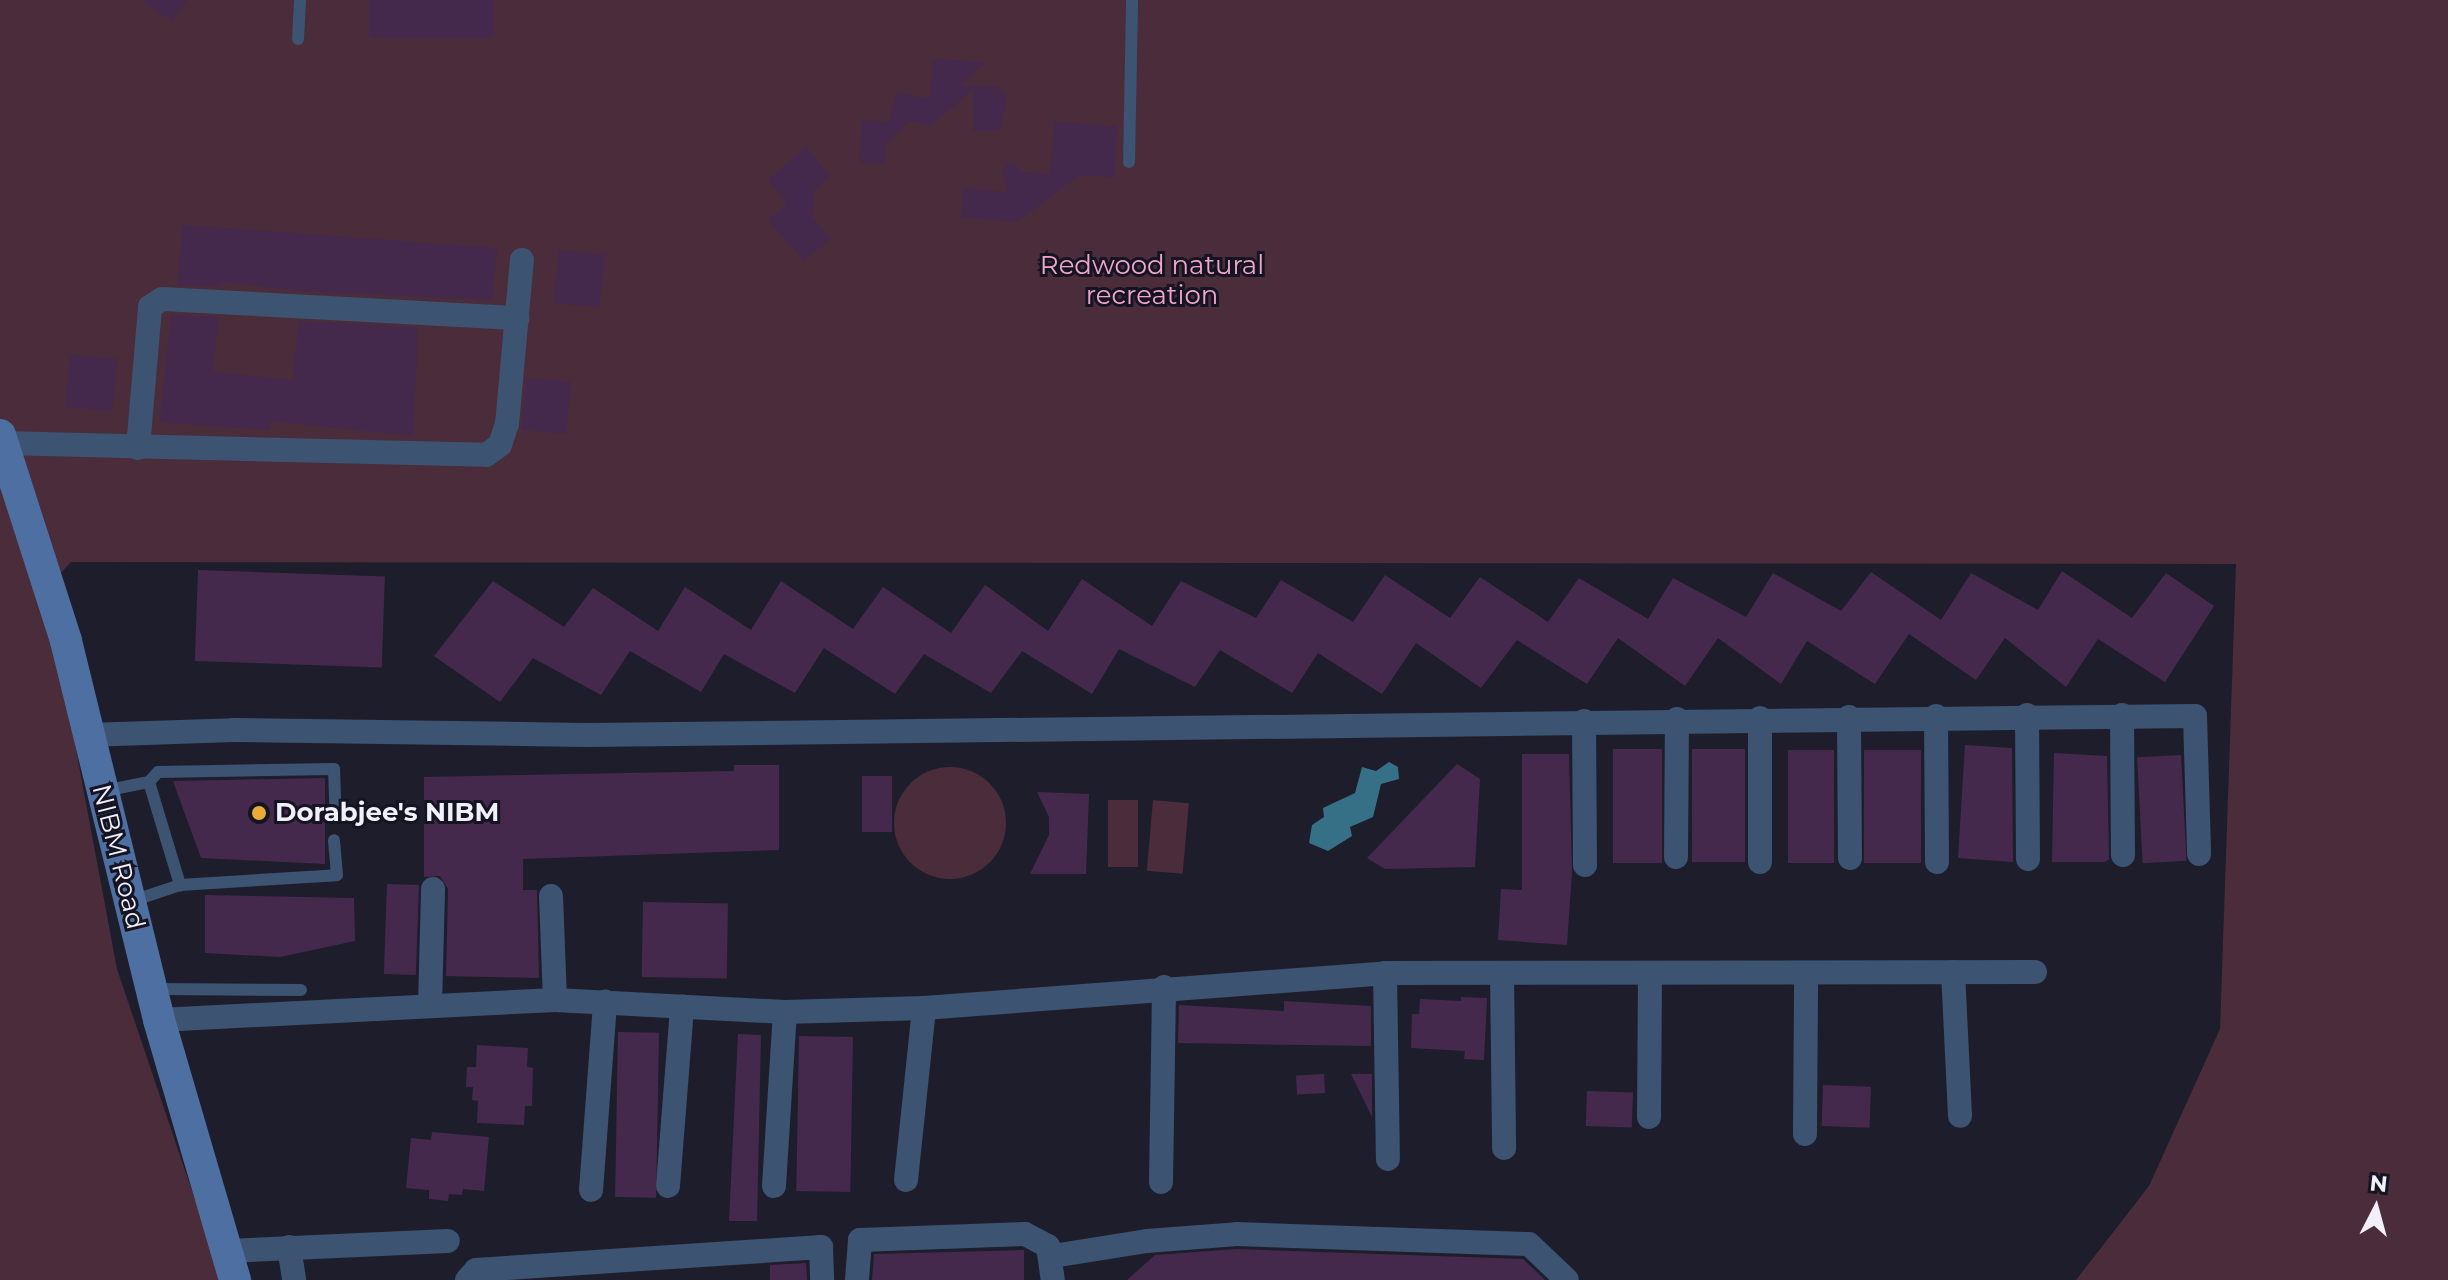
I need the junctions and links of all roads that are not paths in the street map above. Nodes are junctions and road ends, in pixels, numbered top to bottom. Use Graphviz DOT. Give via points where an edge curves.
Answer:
graph roads {
  1 [pos="300,0"];
  2 [pos="1132,0"];
  3 [pos="298,39"];
  4 [pos="1129,162"];
  5 [pos="522,260"];
  6 [pos="517,318"];
  7 [pos="1,439"];
  8 [pos="138,448"];
  9 [pos="2027,715"];
  10 [pos="2122,715"];
  11 [pos="1936,716"];
  12 [pos="1849,717"];
  13 [pos="1760,718"];
  14 [pos="1677,719"];
  15 [pos="1584,721"];
  16 [pos="87,735"];
  17 [pos="149,782"];
  18 [pos="101,792"];
  19 [pos="335,804"];
  20 [pos="334,840"];
  21 [pos="2199,854"];
  22 [pos="2123,855"];
  23 [pos="1676,857"];
  24 [pos="1850,858"];
  25 [pos="2028,859"];
  26 [pos="1760,862"];
  27 [pos="1937,862"];
  28 [pos="1585,865"];
  29 [pos="180,885"];
  30 [pos="433,889"];
  31 [pos="551,896"];
  32 [pos="129,902"];
  33 [pos="1953,972"];
  34 [pos="2035,972"];
  35 [pos="1385,973"];
  36 [pos="1806,973"];
  37 [pos="1502,974"];
  38 [pos="1650,974"];
  39 [pos="1164,987"];
  40 [pos="301,990"];
  41 [pos="555,1000"];
  42 [pos="605,1002"];
  43 [pos="155,1005"];
  44 [pos="430,1006"];
  45 [pos="682,1007"];
  46 [pos="924,1008"];
  47 [pos="785,1012"];
  48 [pos="1960,1116"];
  49 [pos="1649,1117"];
  50 [pos="1805,1134"];
  51 [pos="1504,1148"];
  52 [pos="1388,1159"];
  53 [pos="906,1180"];
  54 [pos="1161,1182"];
  55 [pos="668,1186"];
  56 [pos="774,1186"];
  57 [pos="591,1190"];
  58 [pos="448,1241"];
  59 [pos="289,1247"];
  60 [pos="231,1266"];
  61 [pos="1053,1268"];
  62 [pos="294,1280"];
  63 [pos="467,1280"];
  64 [pos="822,1280"];
  65 [pos="857,1280"];
  66 [pos="1567,1280"];
  1 -- 3 [label="lane"];
  2 -- 4 [label="lane"];
  5 -- 6 [label="street"];
  6 -- 8 [label="street" via="507,424 500,445 486,455"];
  6 -- 8 [label="street" via="162,299 150,307"];
  7 -- 8 [label="street"];
  7 -- 16 [label="main road, NIBM Road" via="66,641"];
  9 -- 10 [label="street"];
  9 -- 11 [label="street"];
  9 -- 25 [label="street"];
  10 -- 21 [label="street" via="2195,716"];
  10 -- 22 [label="street"];
  11 -- 12 [label="street"];
  11 -- 27 [label="street"];
  12 -- 13 [label="street"];
  12 -- 24 [label="street"];
  13 -- 14 [label="street"];
  13 -- 26 [label="street"];
  14 -- 15 [label="street"];
  14 -- 23 [label="street"];
  15 -- 16 [label="street" via="586,735 234,730"];
  15 -- 28 [label="street"];
  16 -- 18 [label="main road, NIBM Road"];
  17 -- 18 [label="lane"];
  17 -- 19 [label="lane" via="158,772 334,769"];
  17 -- 29 [label="lane"];
  18 -- 32 [label="main road, NIBM Road"];
  20 -- 29 [label="lane" via="337,875"];
  29 -- 32 [label="lane"];
  30 -- 44 [label="street"];
  31 -- 41 [label="street"];
  32 -- 43 [label="main road, NIBM Road"];
  33 -- 34 [label="street"];
  33 -- 36 [label="street"];
  33 -- 48 [label="street"];
  35 -- 37 [label="street"];
  35 -- 39 [label="street"];
  35 -- 52 [label="street"];
  36 -- 38 [label="street"];
  36 -- 50 [label="street"];
  37 -- 38 [label="street"];
  37 -- 51 [label="street"];
  38 -- 49 [label="street"];
  39 -- 46 [label="street"];
  39 -- 54 [label="street"];
  40 -- 43 [label="lane"];
  41 -- 42 [label="street"];
  41 -- 44 [label="street"];
  42 -- 45 [label="street"];
  42 -- 57 [label="street"];
  43 -- 44 [label="street"];
  43 -- 60 [label="main road, NIBM Road"];
  45 -- 47 [label="street"];
  45 -- 55 [label="street"];
  46 -- 47 [label="street"];
  46 -- 53 [label="street"];
  47 -- 56 [label="street"];
  58 -- 59 [label="street"];
  59 -- 60 [label="street"];
  59 -- 62 [label="street"];
  61 -- 65 [label="street" via="1048,1246 1025,1234 860,1240"];
  61 -- 66 [label="street" via="1147,1241 1237,1234 1529,1244"];
  63 -- 64 [label="street" via="476,1270 821,1247"];
}
